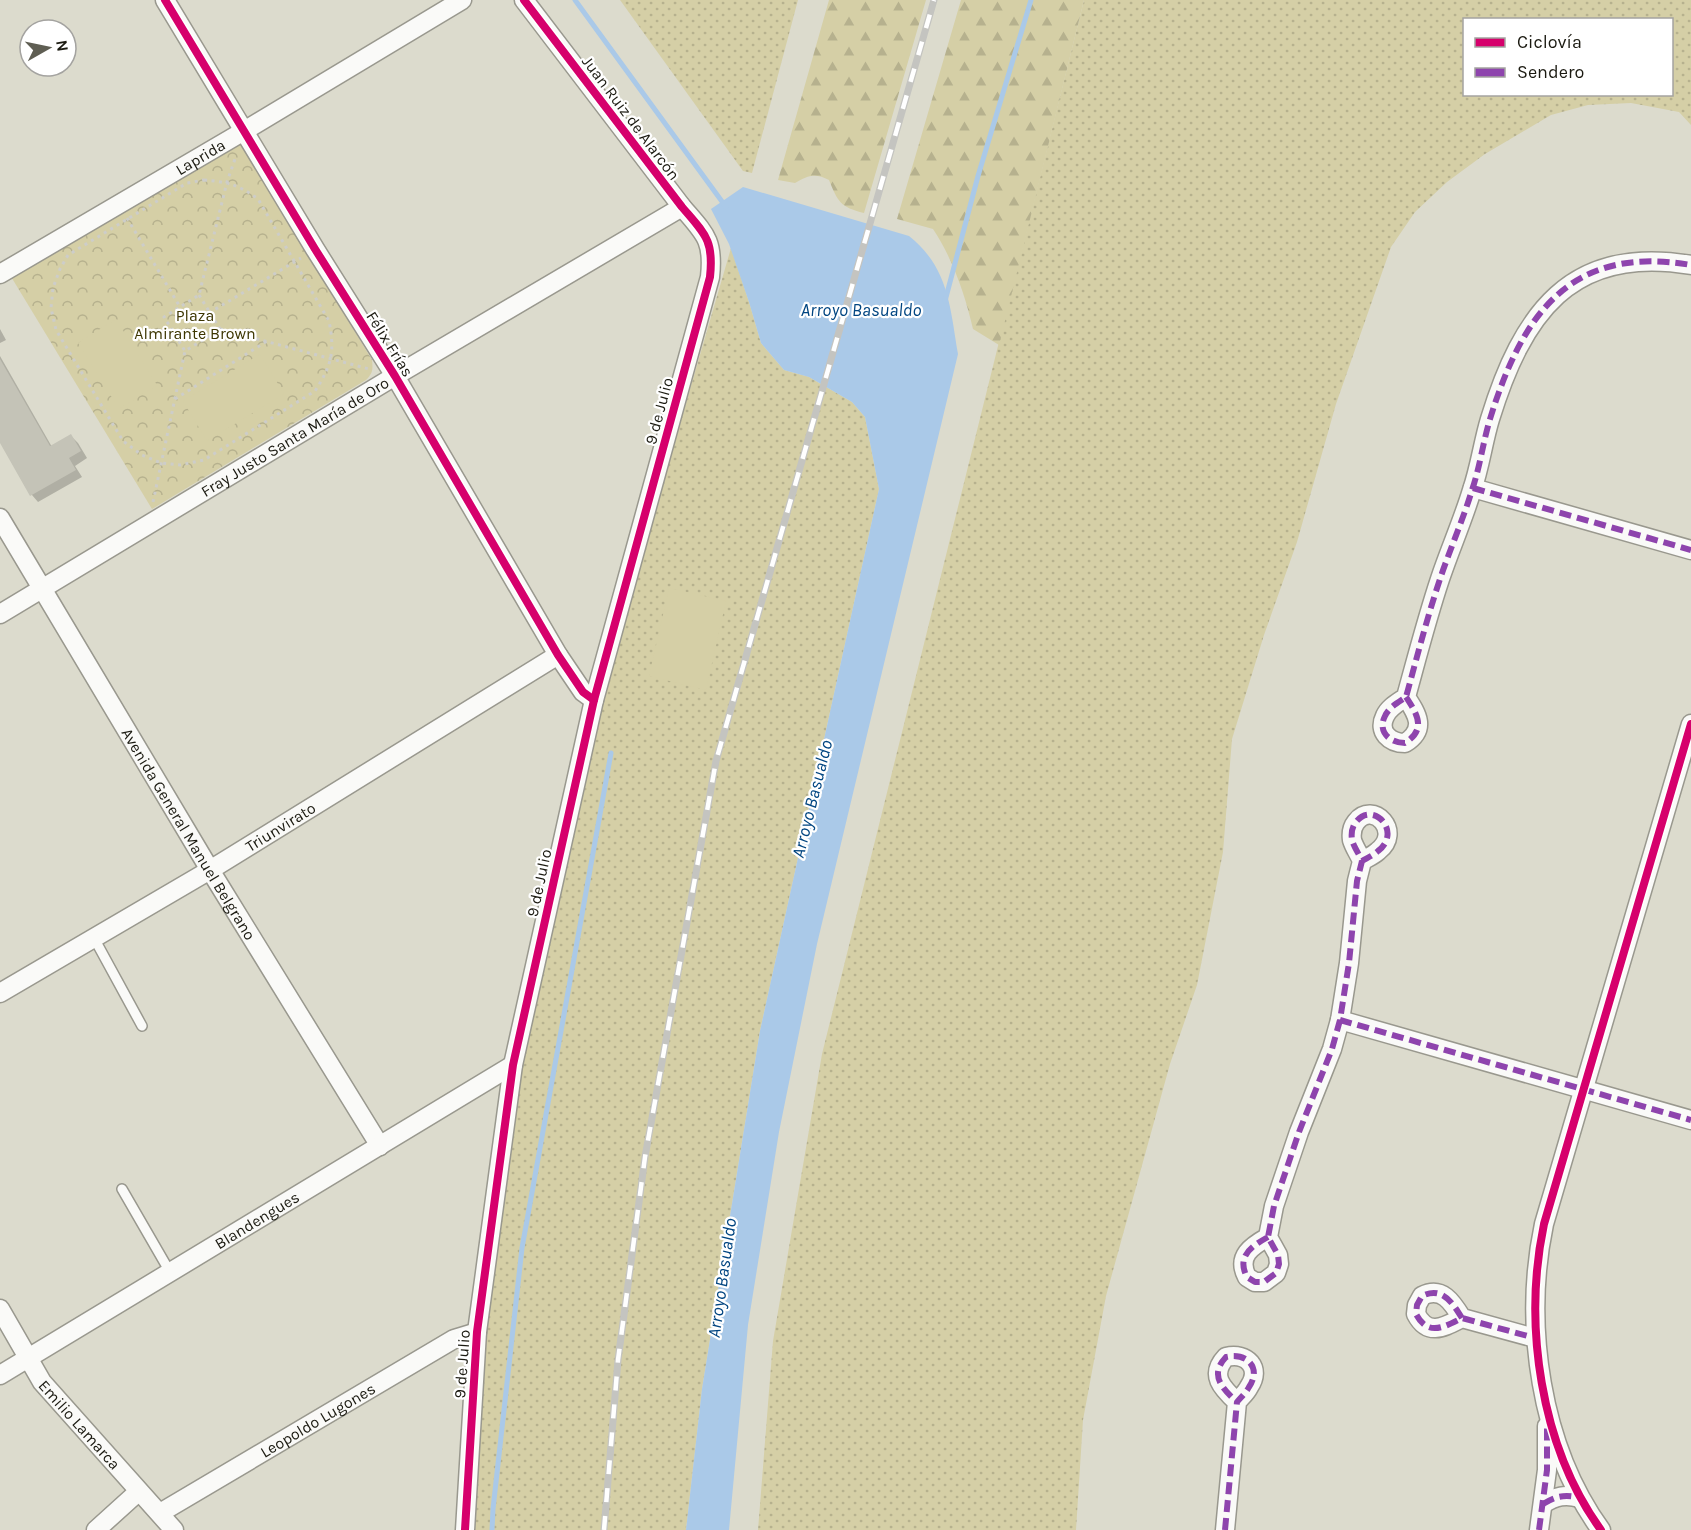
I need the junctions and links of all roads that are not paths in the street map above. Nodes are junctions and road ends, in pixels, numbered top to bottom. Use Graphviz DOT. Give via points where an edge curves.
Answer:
graph roads {
  1 [pos="165,0"];
  2 [pos="462,0"];
  3 [pos="524,0"];
  4 [pos="244,131"];
  5 [pos="682,207"];
  6 [pos="713,255"];
  7 [pos="1691,265"];
  8 [pos="0,274"];
  9 [pos="395,376"];
  10 [pos="1473,488"];
  11 [pos="0,518"];
  12 [pos="1691,550"];
  13 [pos="42,589"];
  14 [pos="0,615"];
  15 [pos="558,655"];
  16 [pos="1407,697"];
  17 [pos="594,700"];
  18 [pos="1691,724"];
  19 [pos="1362,861"];
  20 [pos="210,870"];
  21 [pos="94,938"];
  22 [pos="0,993"];
  23 [pos="1340,1020"];
  24 [pos="142,1026"];
  25 [pos="513,1065"];
  26 [pos="1584,1090"];
  27 [pos="1691,1120"];
  28 [pos="380,1146"];
  29 [pos="122,1189"];
  30 [pos="1268,1237"];
  31 [pos="170,1272"];
  32 [pos="0,1309"];
  33 [pos="1462,1318"];
  34 [pos="477,1332"];
  35 [pos="1535,1338"];
  36 [pos="30,1358"];
  37 [pos="0,1376"];
  38 [pos="1236,1402"];
  39 [pos="1547,1406"];
  40 [pos="138,1492"];
  41 [pos="1580,1498"];
  42 [pos="1543,1504"];
  43 [pos="160,1513"];
  44 [pos="96,1530"];
  45 [pos="174,1530"];
  46 [pos="465,1530"];
  47 [pos="1225,1530"];
  48 [pos="1539,1530"];
  49 [pos="1601,1530"];
  1 -- 4 [label="street, Félix Frías"];
  2 -- 4 [label="street, Laprida"];
  3 -- 5 [label="street, Juan Ruiz de Alarcón"];
  4 -- 8 [label="street, Laprida" via="124,212"];
  4 -- 9 [label="street, Félix Frías"];
  5 -- 6 [label="street, Juan Ruiz de Alarcón" via="705,234"];
  5 -- 9 [label="street, Fray Justo Santa María de Oro"];
  6 -- 17 [label="street, 9 de Julio" via="711,277"];
  7 -- 10 [label="street" via="1633,261 1610,265 1572,283 1540,312 1504,378"];
  9 -- 13 [label="street, Fray Justo Santa María de Oro"];
  9 -- 15 [label="street, Félix Frías"];
  10 -- 12 [label="street"];
  10 -- 16 [label="street" via="1424,630"];
  11 -- 13 [label="street, Avenida General Manuel Belgrano"];
  13 -- 14 [label="street, Fray Justo Santa María de Oro"];
  13 -- 20 [label="street, Avenida General Manuel Belgrano"];
  15 -- 17 [label="street, Félix Frías" via="583,692"];
  15 -- 20 [label="street, Triunvirato"];
  17 -- 25 [label="street, 9 de Julio"];
  18 -- 26 [label="street"];
  19 -- 23 [label="street"];
  20 -- 21 [label="street, Triunvirato"];
  20 -- 28 [label="street, Avenida General Manuel Belgrano"];
  21 -- 22 [label="street, Triunvirato"];
  21 -- 24 [label="lane"];
  23 -- 26 [label="street"];
  23 -- 30 [label="street" via="1283,1176"];
  25 -- 28 [label="street, Blandengues"];
  25 -- 34 [label="street, 9 de Julio"];
  26 -- 27 [label="street"];
  26 -- 35 [label="street" via="1538,1252"];
  28 -- 31 [label="street, Blandengues"];
  29 -- 31 [label="lane"];
  31 -- 36 [label="street, Blandengues"];
  32 -- 36 [label="street, Emilio Lamarca"];
  33 -- 35 [label="street"];
  34 -- 43 [label="street, Leopoldo Lugones" via="454,1340"];
  34 -- 46 [label="street, 9 de Julio"];
  35 -- 39 [label="street"];
  36 -- 37 [label="street, Blandengues"];
  36 -- 40 [label="street, Emilio Lamarca" via="42,1382"];
  38 -- 47 [label="street"];
  39 -- 41 [label="street" via="1563,1460"];
  39 -- 42 [label="street"];
  40 -- 43 [label="street, Emilio Lamarca"];
  40 -- 44 [label="street"];
  41 -- 42 [label="street" via="1563,1495"];
  41 -- 49 [label="street"];
  42 -- 48 [label="street"];
  43 -- 45 [label="street, Emilio Lamarca"];
}
